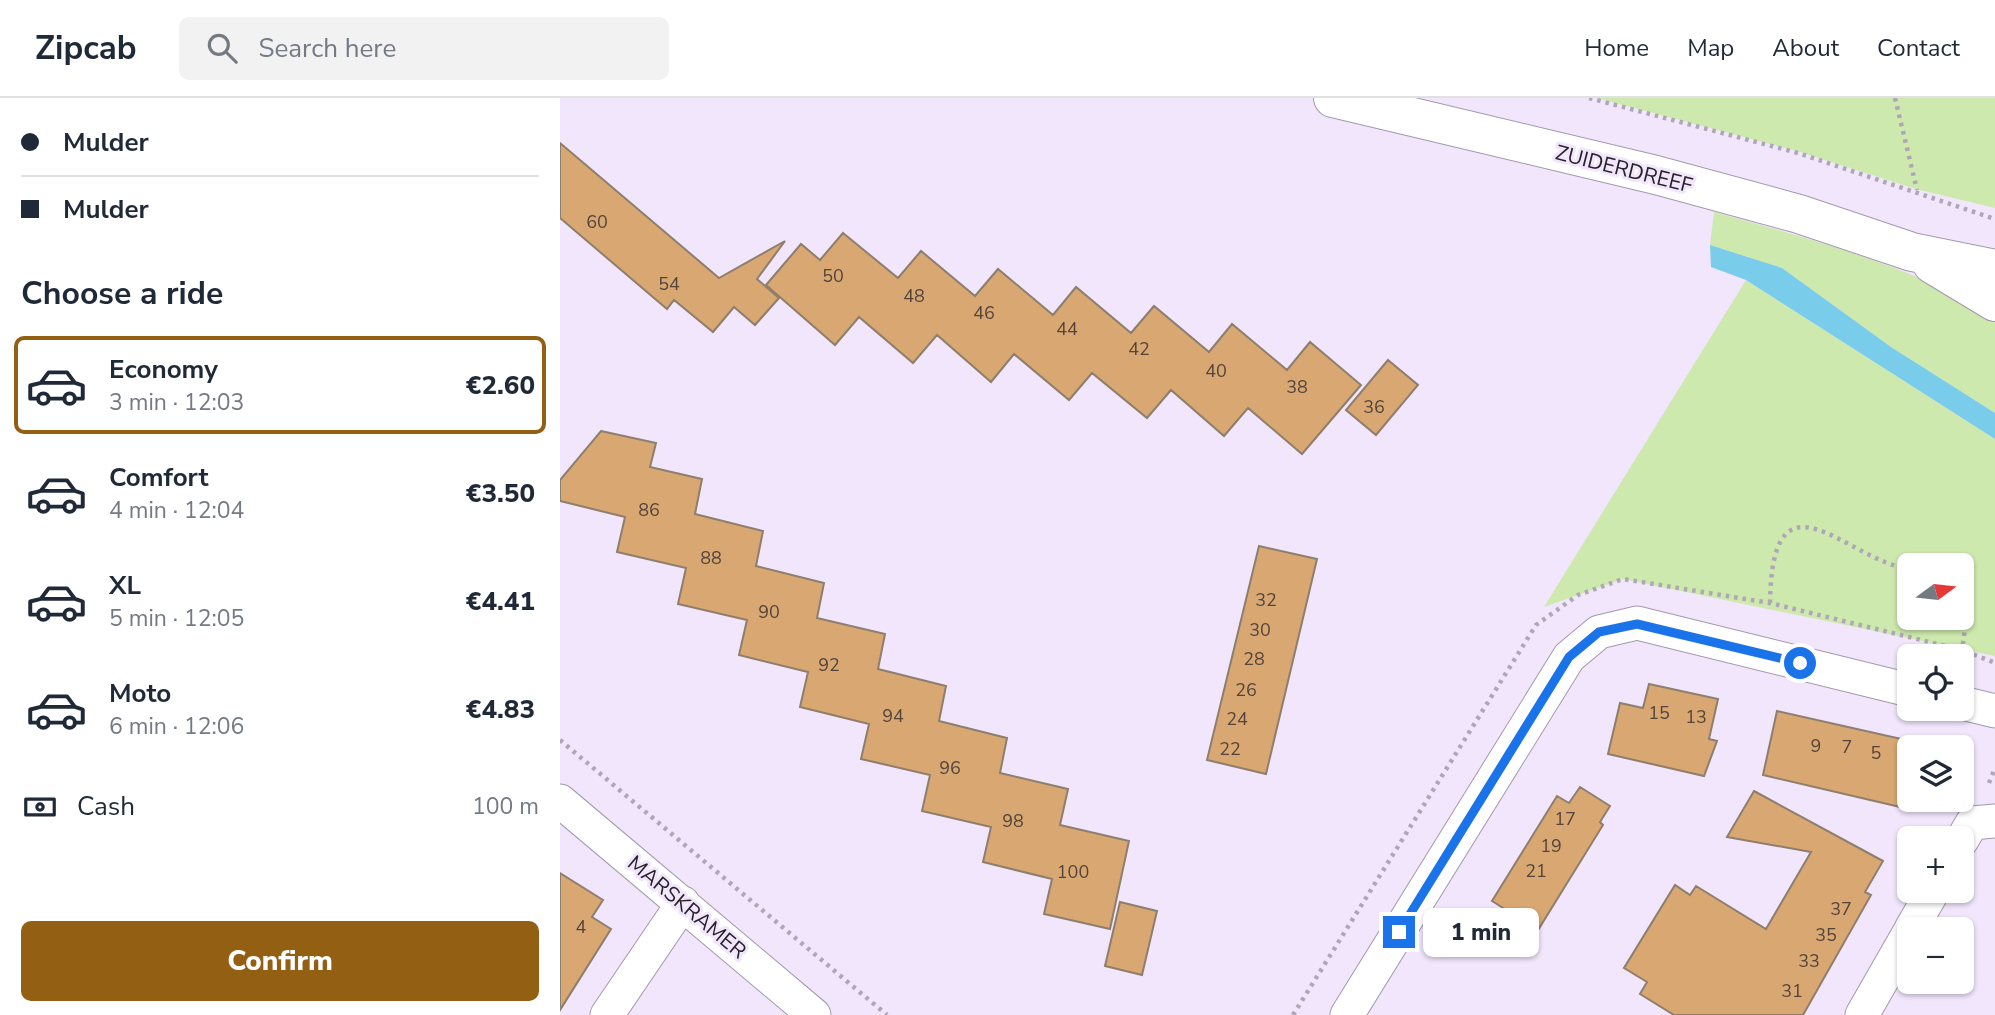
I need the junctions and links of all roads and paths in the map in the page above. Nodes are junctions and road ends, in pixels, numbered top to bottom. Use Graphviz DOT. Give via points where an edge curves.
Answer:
graph roads {
  1 [pos="1333,98"];
  2 [pos="1588,98"];
  3 [pos="1895,98"];
  4 [pos="1917,191"];
  5 [pos="1995,219"];
  6 [pos="1912,252"];
  7 [pos="1995,269"];
  8 [pos="1995,302"];
  9 [pos="1897,566"];
  10 [pos="1770,603"];
  11 [pos="1937,644"];
  12 [pos="1974,655"];
  13 [pos="1993,662"];
  14 [pos="1897,687"];
  15 [pos="1974,706"];
  16 [pos="1995,711"];
  17 [pos="560,740"];
  18 [pos="560,801"];
  19 [pos="1995,821"];
  20 [pos="1970,826"];
  21 [pos="683,903"];
  22 [pos="1897,954"];
  23 [pos="607,1015"];
  24 [pos="814,1015"];
  25 [pos="887,1015"];
  26 [pos="1293,1015"];
  27 [pos="1347,1015"];
  28 [pos="1862,1015"];
  1 -- 6 [label="street, ZUIDERDREEF" via="1799,214"];
  2 -- 4 [label="path" via="1798,153"];
  3 -- 4 [label="path"];
  4 -- 5 [label="path"];
  6 -- 7 [label="street, ZUIDERDREEF"];
  6 -- 8 [label="street, ZUIDERDREEF"];
  9 -- 10 [label="path" via="1873,559 1823,529 1802,527 1791,531 1779,549"];
  10 -- 11 [label="path"];
  10 -- 26 [label="path" via="1623,579 1578,595 1536,625"];
  12 -- 13 [label="path"];
  14 -- 27 [label="street" via="1637,624 1599,632 1569,657"];
  15 -- 16 [label="street"];
  17 -- 25 [label="path"];
  18 -- 21 [label="street, MARSKRAMER"];
  19 -- 20 [label="street"];
  21 -- 23 [label="street"];
  21 -- 24 [label="street, MARSKRAMER"];
  22 -- 28 [label="street"];
}
